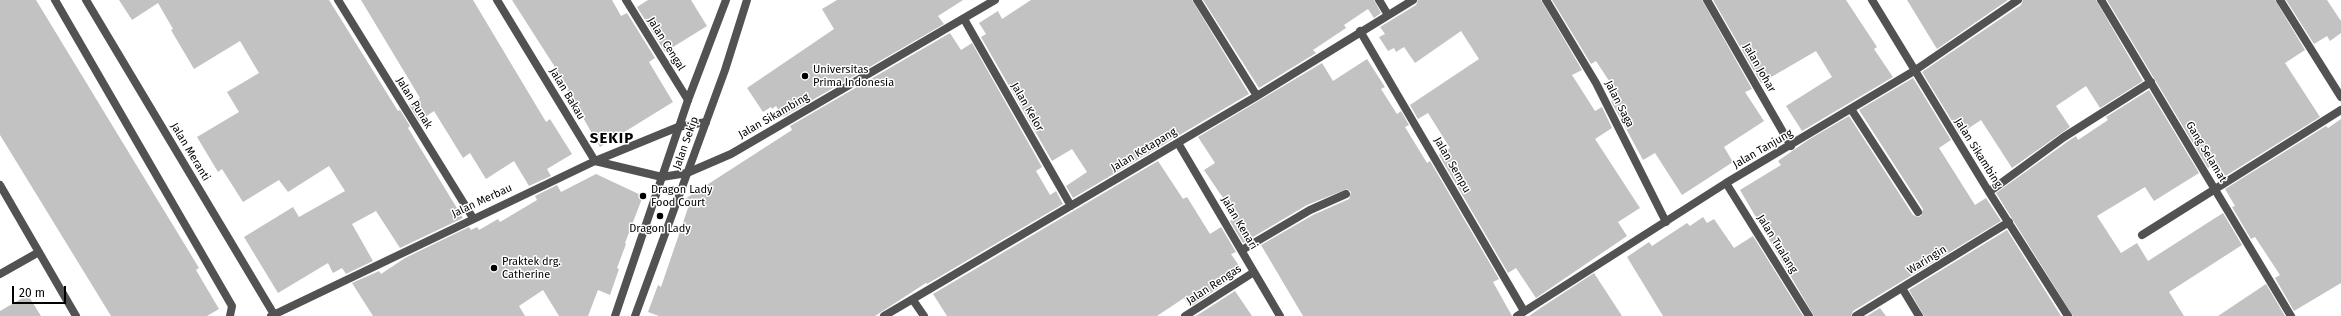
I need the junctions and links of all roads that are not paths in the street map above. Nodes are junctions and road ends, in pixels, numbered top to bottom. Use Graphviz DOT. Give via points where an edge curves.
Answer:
graph roads {
  1 [pos="55,0"];
  2 [pos="86,0"];
  3 [pos="338,0"];
  4 [pos="497,0"];
  5 [pos="626,0"];
  6 [pos="726,0"];
  7 [pos="747,0"];
  8 [pos="995,0"];
  9 [pos="1197,0"];
  10 [pos="1379,0"];
  11 [pos="1413,0"];
  12 [pos="1546,0"];
  13 [pos="1707,0"];
  14 [pos="1872,0"];
  15 [pos="2018,0"];
  16 [pos="2101,0"];
  17 [pos="2280,0"];
  18 [pos="1388,15"];
  19 [pos="964,19"];
  20 [pos="1360,31"];
  21 [pos="1914,71"];
  22 [pos="2151,82"];
  23 [pos="1257,96"];
  24 [pos="2341,97"];
  25 [pos="688,100"];
  26 [pos="1851,110"];
  27 [pos="2341,110"];
  28 [pos="706,122"];
  29 [pos="678,127"];
  30 [pos="1178,143"];
  31 [pos="1791,146"];
  32 [pos="595,161"];
  33 [pos="687,173"];
  34 [pos="662,177"];
  35 [pos="1726,183"];
  36 [pos="0,185"];
  37 [pos="2215,188"];
  38 [pos="1989,192"];
  39 [pos="1346,194"];
  40 [pos="1071,206"];
  41 [pos="1918,212"];
  42 [pos="473,218"];
  43 [pos="1666,222"];
  44 [pos="2009,222"];
  45 [pos="2142,235"];
  46 [pos="1242,250"];
  47 [pos="39,252"];
  48 [pos="1254,272"];
  49 [pos="0,274"];
  50 [pos="1902,288"];
  51 [pos="913,300"];
  52 [pos="1524,312"];
  53 [pos="273,315"];
  54 [pos="76,316"];
  55 [pos="230,316"];
  56 [pos="615,316"];
  57 [pos="635,316"];
  58 [pos="884,316"];
  59 [pos="924,316"];
  60 [pos="1185,316"];
  61 [pos="1280,316"];
  62 [pos="1516,316"];
  63 [pos="1809,316"];
  64 [pos="1856,316"];
  65 [pos="1919,316"];
  66 [pos="2068,316"];
  67 [pos="2291,316"];
  1 -- 55 [label="street" via="232,306"];
  2 -- 53 [label="street, Jalan Meranti"];
  3 -- 42 [label="street, Jalan Punak"];
  4 -- 32 [label="street, Jalan Bakau"];
  5 -- 25 [label="street, Jalan Cengal"];
  6 -- 25 [label="street, Jalan Sekip"];
  7 -- 28 [label="street, Jalan Sekip"];
  8 -- 19 [label="street, Jalan Sikambing"];
  9 -- 23 [label="street"];
  10 -- 18 [label="street"];
  11 -- 18 [label="street, Jalan Ketapang"];
  12 -- 43 [label="street, Jalan Saga" via="1596,83"];
  13 -- 31 [label="street, Jalan Johar"];
  14 -- 21 [label="street, Jalan Sikambing"];
  15 -- 21 [label="street, Jalan Tanjung"];
  16 -- 22 [label="street, Gang Selamat"];
  17 -- 24 [label="street"];
  18 -- 20 [label="street, Jalan Ketapang"];
  19 -- 33 [label="street, Jalan Sikambing" via="766,135"];
  19 -- 40 [label="street, Jalan Kelor"];
  20 -- 23 [label="street, Jalan Ketapang"];
  20 -- 52 [label="street, Jalan Sempu"];
  21 -- 26 [label="street, Jalan Tanjung"];
  21 -- 38 [label="street, Jalan Sikambing"];
  22 -- 37 [label="street, Gang Selamat"];
  22 -- 38 [label="street" via="2064,137"];
  23 -- 30 [label="street, Jalan Ketapang"];
  25 -- 29 [label="street, Jalan Sekip"];
  26 -- 31 [label="street, Jalan Tanjung"];
  26 -- 41 [label="street"];
  27 -- 37 [label="street"];
  28 -- 29 [label="street, Jalan Merbau"];
  28 -- 33 [label="street, Jalan Sekip"];
  29 -- 32 [label="street, Jalan Merbau"];
  29 -- 34 [label="street, Jalan Sekip"];
  30 -- 40 [label="street, Jalan Ketapang"];
  30 -- 46 [label="street, Jalan Kenari"];
  31 -- 35 [label="street, Jalan Tanjung"];
  32 -- 34 [label="street"];
  32 -- 42 [label="street, Jalan Merbau"];
  33 -- 34 [label="street, Jalan Sikambing"];
  33 -- 57 [label="street, Jalan Sekip"];
  34 -- 56 [label="street, Jalan Sekip"];
  35 -- 43 [label="street, Jalan Tanjung"];
  35 -- 63 [label="street, Jalan Tualang"];
  36 -- 47 [label="street"];
  37 -- 45 [label="street"];
  37 -- 67 [label="street, Gang Selamat"];
  38 -- 44 [label="street, Jalan Sikambing"];
  39 -- 46 [label="street" via="1304,214"];
  40 -- 51 [label="street, Jalan Ketapang"];
  42 -- 53 [label="street, Jalan Merbau"];
  43 -- 52 [label="street, Jalan Tanjung"];
  44 -- 50 [label="street, Waringin"];
  44 -- 66 [label="street, Jalan Sikambing"];
  46 -- 48 [label="street, Jalan Kenari"];
  47 -- 49 [label="street"];
  47 -- 54 [label="street"];
  48 -- 60 [label="street, Jalan Rengas"];
  48 -- 61 [label="street, Jalan Kenari"];
  50 -- 64 [label="street, Waringin"];
  50 -- 65 [label="street"];
  51 -- 58 [label="street, Jalan Ketapang"];
  51 -- 59 [label="street"];
  52 -- 62 [label="street, Jalan Tanjung"];
}
